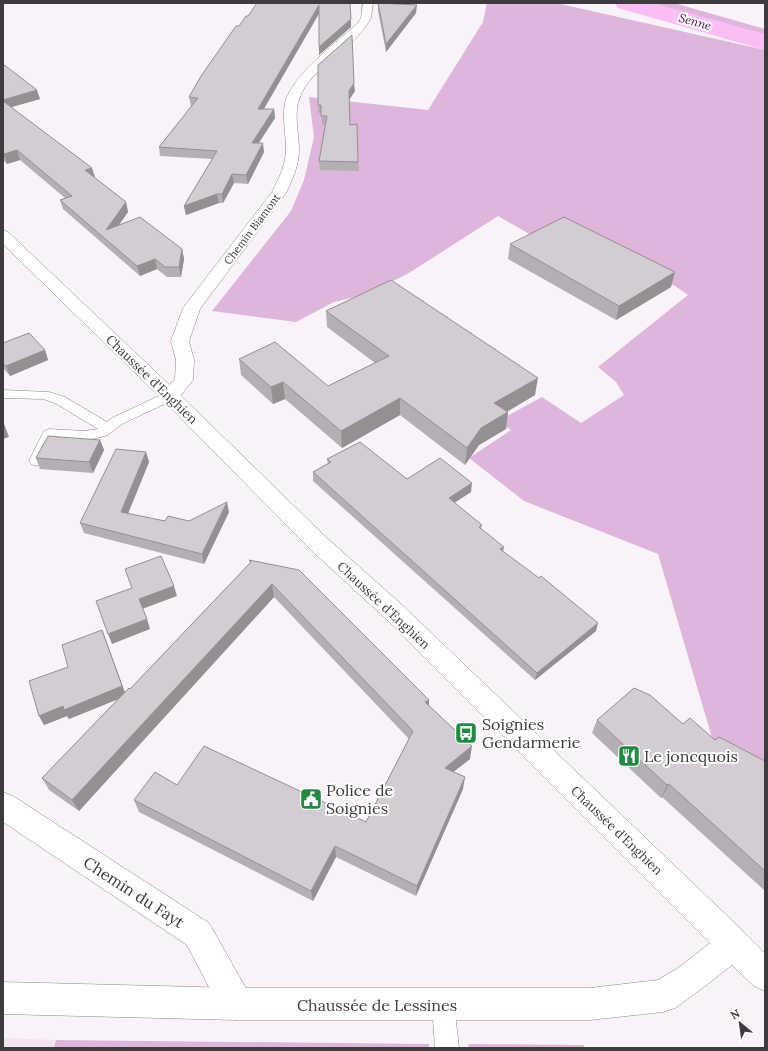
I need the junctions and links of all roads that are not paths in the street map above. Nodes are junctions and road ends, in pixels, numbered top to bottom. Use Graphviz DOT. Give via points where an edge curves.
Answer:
graph roads {
  1 [pos="368,3"];
  2 [pos="3,235"];
  3 [pos="3,394"];
  4 [pos="170,396"];
  5 [pos="107,428"];
  6 [pos="36,461"];
  7 [pos="3,806"];
  8 [pos="734,944"];
  9 [pos="765,975"];
  10 [pos="3,998"];
  11 [pos="236,1004"];
  12 [pos="443,1005"];
  13 [pos="447,1048"];
  1 -- 4 [label="main road, Chemin Biamont" via="366,18 361,26 302,82 293,97 293,156 289,172 279,194 192,308 180,341 185,360 184,380"];
  2 -- 4 [label="main road, Chaussée d'Enghien"];
  3 -- 5 [label="lane" via="44,395"];
  4 -- 5 [label="lane"];
  4 -- 8 [label="main road, Chaussée d'Enghien" via="320,545"];
  5 -- 6 [label="lane" via="102,432 85,436 49,434"];
  7 -- 11 [label="main road, Chemin du Fayt" via="198,934"];
  8 -- 9 [label="main road, Chaussée d'Enghien"];
  8 -- 12 [label="main road, Chaussée de Lessines" via="663,996 590,1004"];
  10 -- 11 [label="main road, Chaussée de Lessines"];
  11 -- 12 [label="main road, Chaussée de Lessines"];
  12 -- 13 [label="lane"];
}
